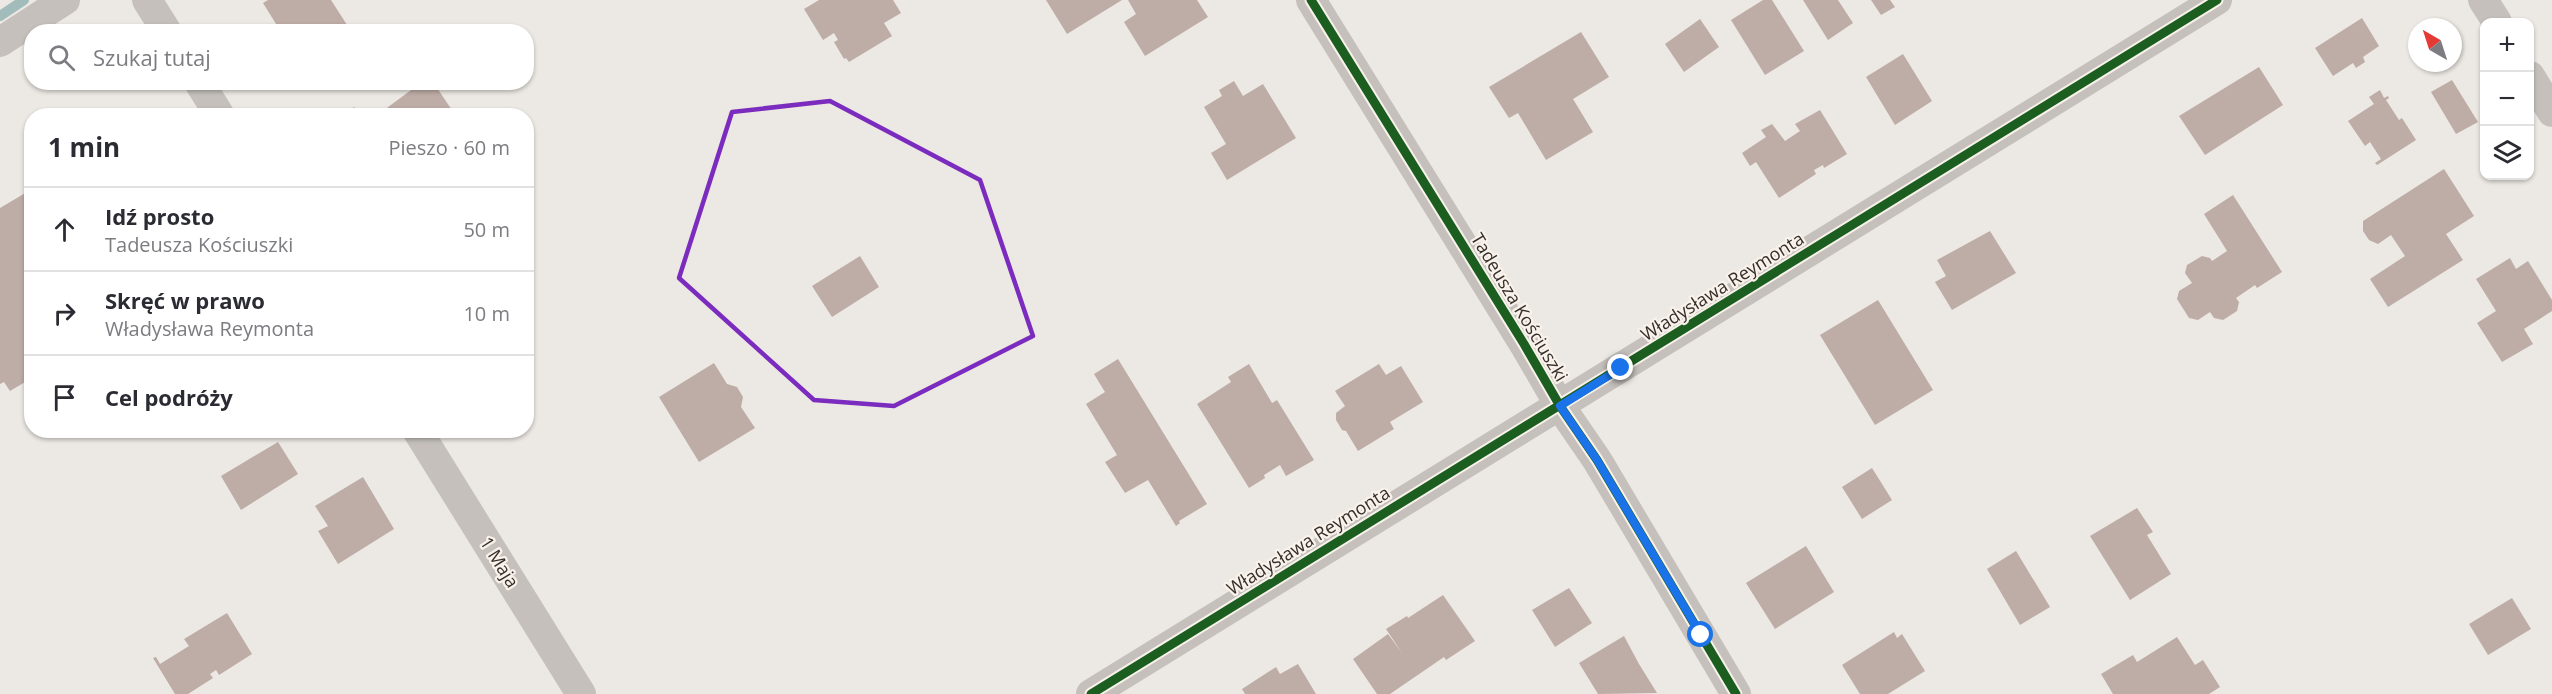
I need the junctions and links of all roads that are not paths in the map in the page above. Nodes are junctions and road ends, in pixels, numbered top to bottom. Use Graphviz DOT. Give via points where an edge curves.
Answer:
graph roads {
  1 [pos="65,0"];
  2 [pos="147,0"];
  3 [pos="1311,0"];
  4 [pos="2217,0"];
  5 [pos="2483,0"];
  6 [pos="2494,18"];
  7 [pos="28,24"];
  8 [pos="162,24"];
  9 [pos="24,26"];
  10 [pos="0,42"];
  11 [pos="2534,84"];
  12 [pos="204,90"];
  13 [pos="215,108"];
  14 [pos="2552,112"];
  15 [pos="1560,406"];
  16 [pos="422,438"];
  17 [pos="581,694"];
  18 [pos="1091,694"];
  19 [pos="1736,694"];
  1 -- 7 [label="street"];
  2 -- 8 [label="street"];
  3 -- 15 [label="street, Tadeusza Kościuszki"];
  4 -- 15 [label="street, Władysława Reymonta"];
  5 -- 6 [label="street"];
  9 -- 10 [label="street"];
  11 -- 14 [label="street"];
  12 -- 13 [label="street"];
  15 -- 18 [label="street, Władysława Reymonta"];
  15 -- 19 [label="street, Tadeusza Kościuszki" via="1597,460"];
  16 -- 17 [label="street, 1 Maja"];
}
